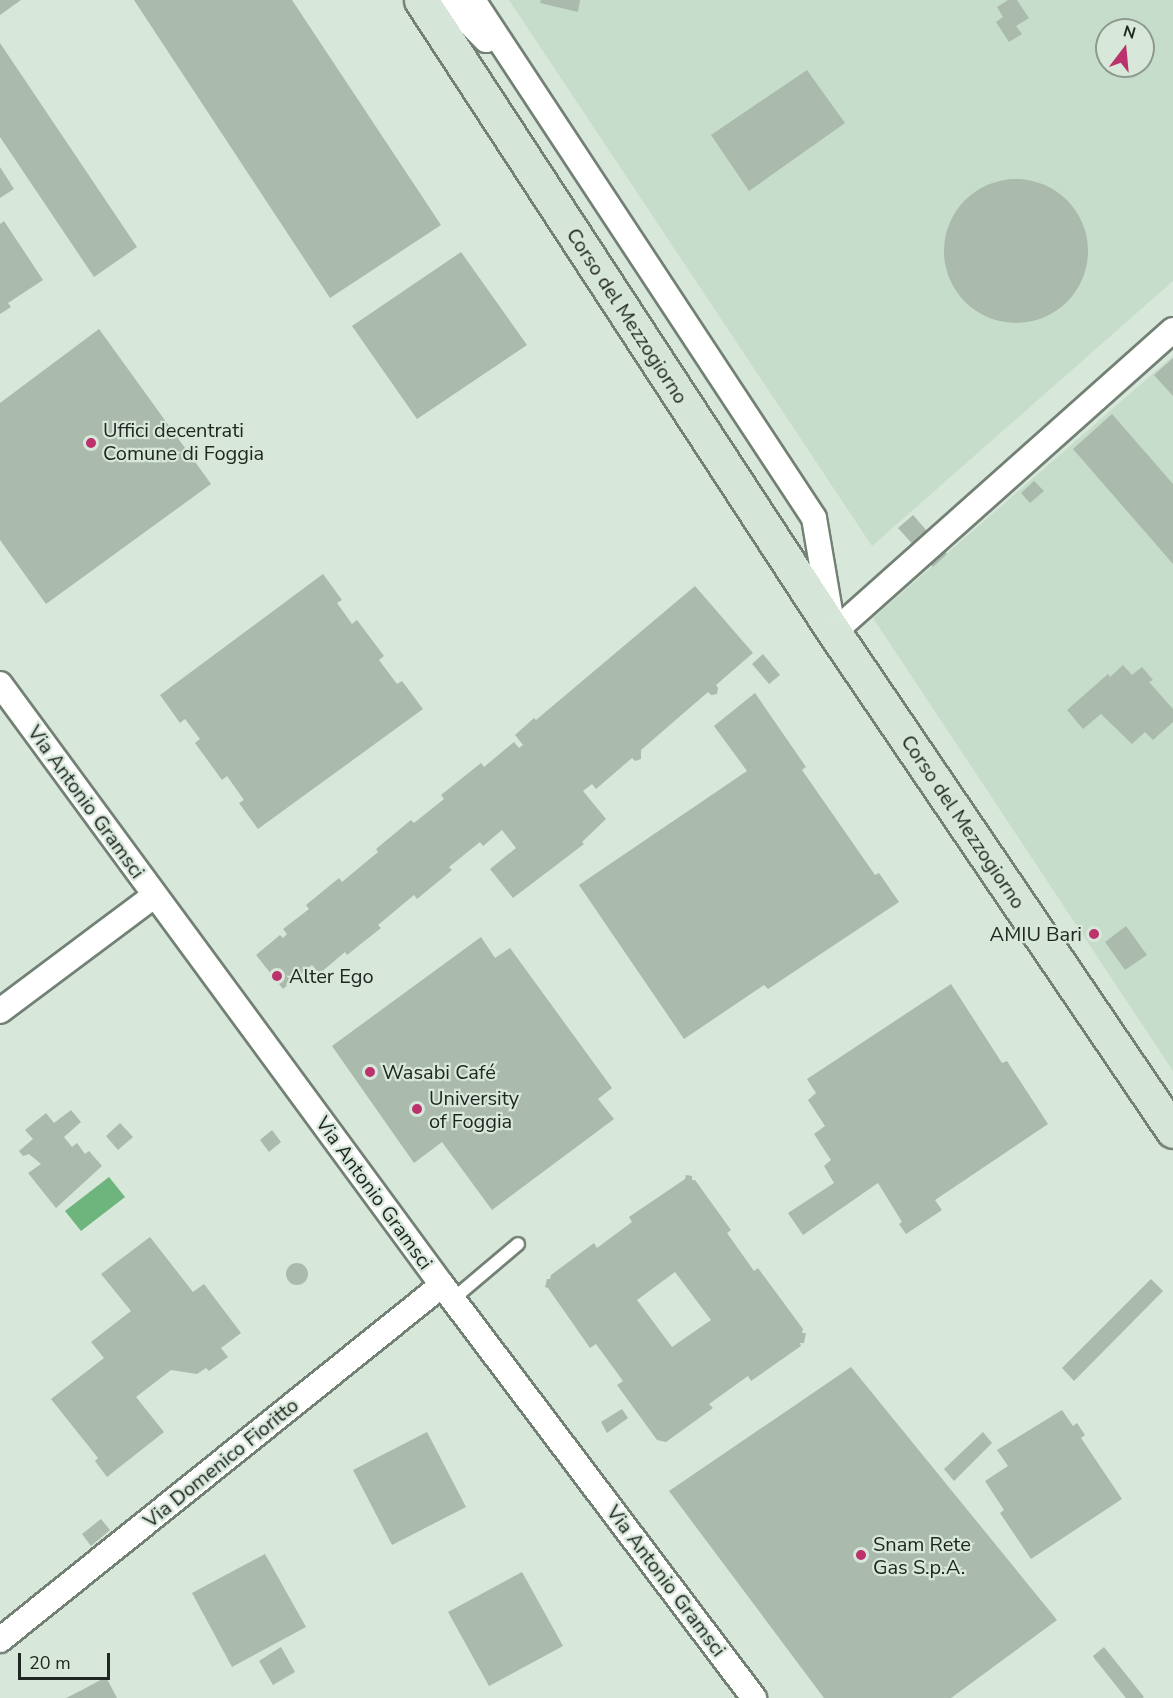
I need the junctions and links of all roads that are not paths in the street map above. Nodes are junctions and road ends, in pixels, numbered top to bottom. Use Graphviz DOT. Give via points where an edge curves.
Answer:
graph roads {
  1 [pos="422,0"];
  2 [pos="447,0"];
  3 [pos="473,0"];
  4 [pos="528,83"];
  5 [pos="1173,330"];
  6 [pos="834,632"];
  7 [pos="0,684"];
  8 [pos="154,896"];
  9 [pos="0,1011"];
  10 [pos="1172,1128"];
  11 [pos="518,1244"];
  12 [pos="448,1292"];
  13 [pos="0,1640"];
  14 [pos="754,1698"];
  1 -- 6 [label="main road, Corso del Mezzogiorno"];
  2 -- 4 [label="street"];
  3 -- 4 [label="street, Corso del Mezzogiorno"];
  4 -- 6 [label="street, Corso del Mezzogiorno" via="814,518"];
  5 -- 6 [label="street"];
  6 -- 10 [label="main road, Corso del Mezzogiorno"];
  7 -- 8 [label="street, Via Antonio Gramsci"];
  8 -- 9 [label="street"];
  8 -- 12 [label="street, Via Antonio Gramsci"];
  11 -- 12 [label="lane"];
  12 -- 13 [label="street, Via Domenico Fioritto"];
  12 -- 14 [label="street, Via Antonio Gramsci"];
}
